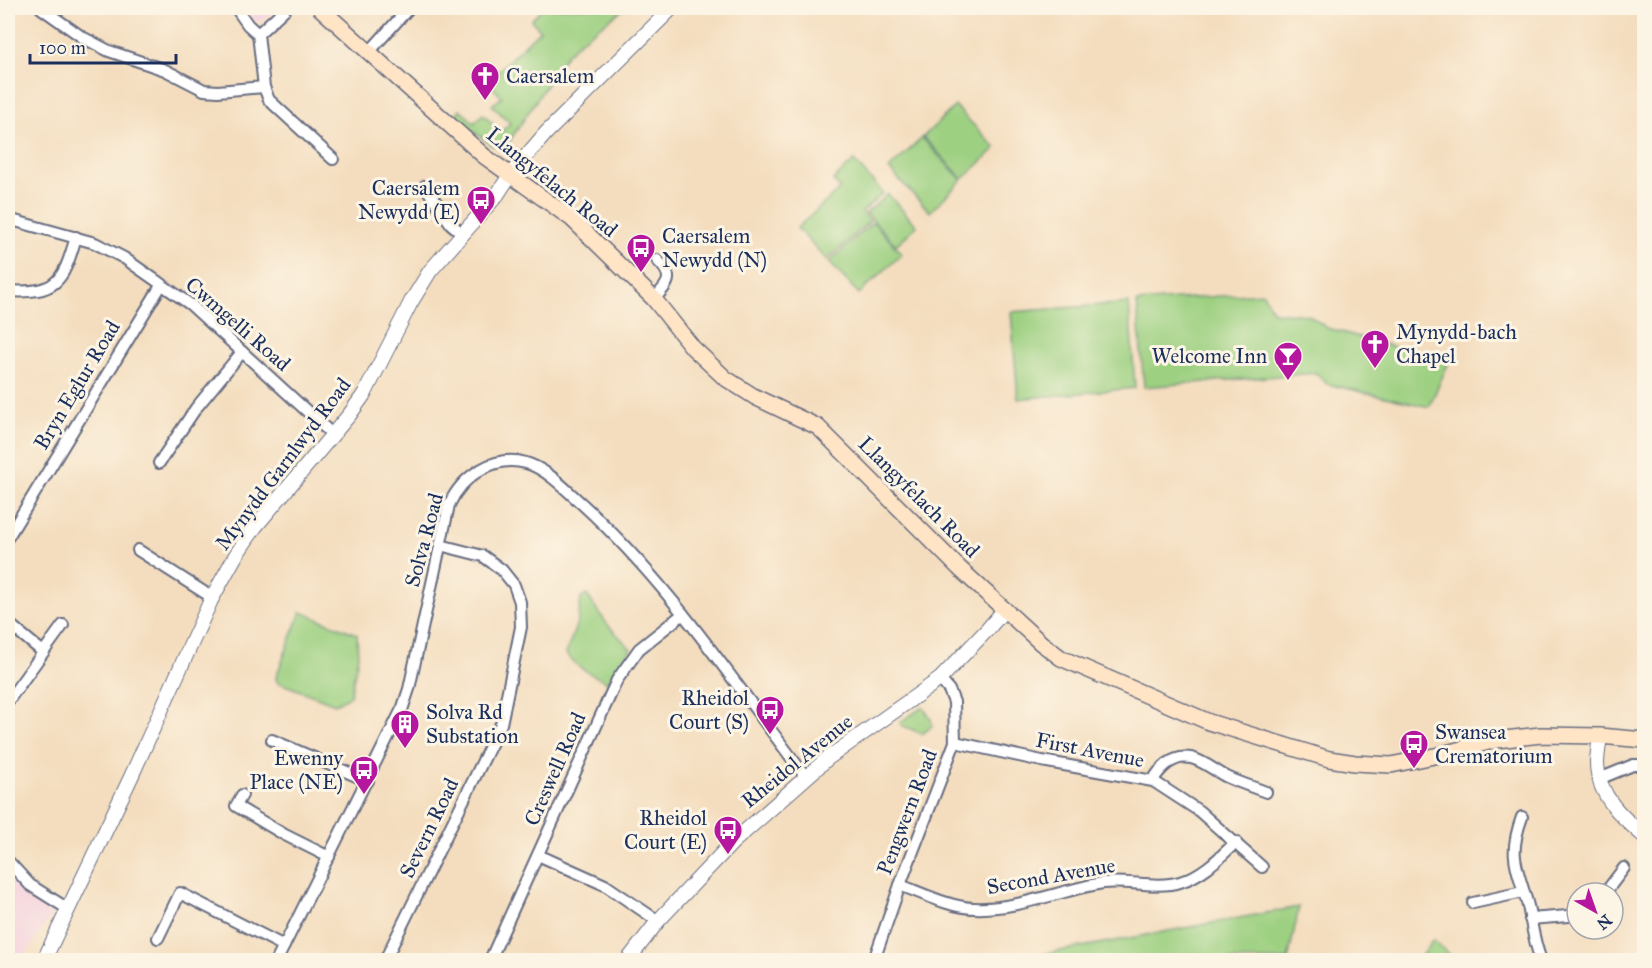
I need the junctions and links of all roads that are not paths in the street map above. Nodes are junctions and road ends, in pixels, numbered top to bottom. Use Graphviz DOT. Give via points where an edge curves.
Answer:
graph roads {
  1 [pos="41,8"];
  2 [pos="236,8"];
  3 [pos="286,8"];
  4 [pos="321,8"];
  5 [pos="409,8"];
  6 [pos="672,8"];
  7 [pos="258,34"];
  8 [pos="370,51"];
  9 [pos="264,87"];
  10 [pos="333,159"];
  11 [pos="510,175"];
  12 [pos="425,186"];
  13 [pos="8,219"];
  14 [pos="463,234"];
  15 [pos="76,237"];
  16 [pos="657,260"];
  17 [pos="162,284"];
  18 [pos="8,291"];
  19 [pos="654,299"];
  20 [pos="242,352"];
  21 [pos="333,435"];
  22 [pos="159,463"];
  23 [pos="8,537"];
  24 [pos="440,545"];
  25 [pos="138,550"];
  26 [pos="213,598"];
  27 [pos="1005,609"];
  28 [pos="683,614"];
  29 [pos="8,623"];
  30 [pos="63,625"];
  31 [pos="43,652"];
  32 [pos="940,679"];
  33 [pos="8,701"];
  34 [pos="1600,736"];
  35 [pos="272,740"];
  36 [pos="1644,740"];
  37 [pos="955,742"];
  38 [pos="1644,765"];
  39 [pos="806,777"];
  40 [pos="1599,778"];
  41 [pos="1153,781"];
  42 [pos="368,782"];
  43 [pos="1266,792"];
  44 [pos="242,795"];
  45 [pos="1522,817"];
  46 [pos="1644,836"];
  47 [pos="1236,843"];
  48 [pos="538,855"];
  49 [pos="329,857"];
  50 [pos="8,861"];
  51 [pos="1262,867"];
  52 [pos="1624,868"];
  53 [pos="1614,881"];
  54 [pos="900,885"];
  55 [pos="1523,892"];
  56 [pos="1473,903"];
  57 [pos="69,909"];
  58 [pos="1565,916"];
  59 [pos="1530,919"];
  60 [pos="658,921"];
  61 [pos="158,938"];
  62 [pos="284,946"];
  63 [pos="44,960"];
  64 [pos="277,960"];
  65 [pos="385,960"];
  66 [pos="490,960"];
  67 [pos="628,960"];
  68 [pos="874,960"];
  69 [pos="1541,960"];
  1 -- 9 [label="street" via="109,51 165,70 204,90"];
  2 -- 7 [label="street"];
  3 -- 7 [label="street"];
  4 -- 8 [label="main road, Llangyfelach Road"];
  5 -- 8 [label="street"];
  6 -- 11 [label="street, Mynydd Garnlwyd Road" via="546,133"];
  7 -- 9 [label="street"];
  8 -- 11 [label="main road, Llangyfelach Road" via="484,156"];
  9 -- 10 [label="street" via="269,100"];
  11 -- 14 [label="street, Mynydd Garnlwyd Road"];
  11 -- 19 [label="main road, Llangyfelach Road" via="572,219"];
  12 -- 14 [label="street" via="451,224"];
  13 -- 15 [label="street, Cwmgelli Road"];
  14 -- 21 [label="street, Mynydd Garnlwyd Road" via="430,271 365,393"];
  15 -- 17 [label="street, Cwmgelli Road" via="124,258"];
  15 -- 18 [label="street" via="68,265 49,287 33,292"];
  16 -- 19 [label="street" via="666,268 669,279"];
  17 -- 20 [label="street, Cwmgelli Road"];
  17 -- 23 [label="street, Bryn Eglur Road"];
  19 -- 27 [label="main road, Llangyfelach Road" via="708,364 755,398 818,427"];
  20 -- 21 [label="street, Cwmgelli Road"];
  20 -- 22 [label="street" via="196,408"];
  21 -- 26 [label="street, Mynydd Garnlwyd Road" via="255,526"];
  24 -- 28 [label="street, Solva Road" via="449,505 460,486 489,465 526,463 557,482 609,529"];
  24 -- 42 [label="street, Solva Road" via="409,689"];
  24 -- 65 [label="street, Severn Road" via="483,556 502,570 514,585 520,602 521,627 501,724"];
  25 -- 26 [label="street"];
  26 -- 57 [label="street, Mynydd Garnlwyd Road"];
  27 -- 32 [label="street, Rheidol Avenue"];
  27 -- 34 [label="main road, Llangyfelach Road" via="1041,643 1082,669 1209,722 1329,759 1391,765 1496,740 1541,735"];
  28 -- 39 [label="street, Solva Road"];
  28 -- 48 [label="street, Creswell Road" via="639,649 617,680"];
  29 -- 31 [label="street"];
  30 -- 31 [label="street"];
  31 -- 33 [label="street"];
  32 -- 37 [label="street, Pengwern Road" via="954,702"];
  32 -- 39 [label="street, Rheidol Avenue"];
  34 -- 36 [label="main road, Llangyfelach Road"];
  34 -- 40 [label="street"];
  35 -- 42 [label="street"];
  37 -- 41 [label="street, First Avenue"];
  37 -- 54 [label="street, Pengwern Road"];
  38 -- 40 [label="street" via="1633,765"];
  39 -- 60 [label="street, Rheidol Avenue" via="733,842"];
  40 -- 46 [label="street" via="1613,808"];
  41 -- 43 [label="street" via="1163,766 1184,756"];
  41 -- 47 [label="street, First Avenue" via="1199,811"];
  42 -- 49 [label="street, Solva Road"];
  44 -- 49 [label="street" via="236,806"];
  45 -- 55 [label="street" via="1514,844"];
  47 -- 51 [label="street, First Avenue"];
  47 -- 54 [label="street, Second Avenue" via="1213,864 1182,881 1166,885 1123,881 1102,884 1010,907 971,908"];
  48 -- 60 [label="street" via="605,885"];
  48 -- 66 [label="street, Creswell Road"];
  49 -- 62 [label="street, Solva Road"];
  50 -- 57 [label="street" via="30,885"];
  52 -- 53 [label="street"];
  54 -- 68 [label="street, Pengwern Road"];
  55 -- 56 [label="street"];
  55 -- 59 [label="street"];
  57 -- 63 [label="street, Mynydd Garnlwyd Road"];
  58 -- 59 [label="street"];
  59 -- 69 [label="street"];
  60 -- 67 [label="street, Rheidol Avenue"];
  61 -- 62 [label="street" via="180,893"];
  62 -- 64 [label="street, Solva Road"];
}
